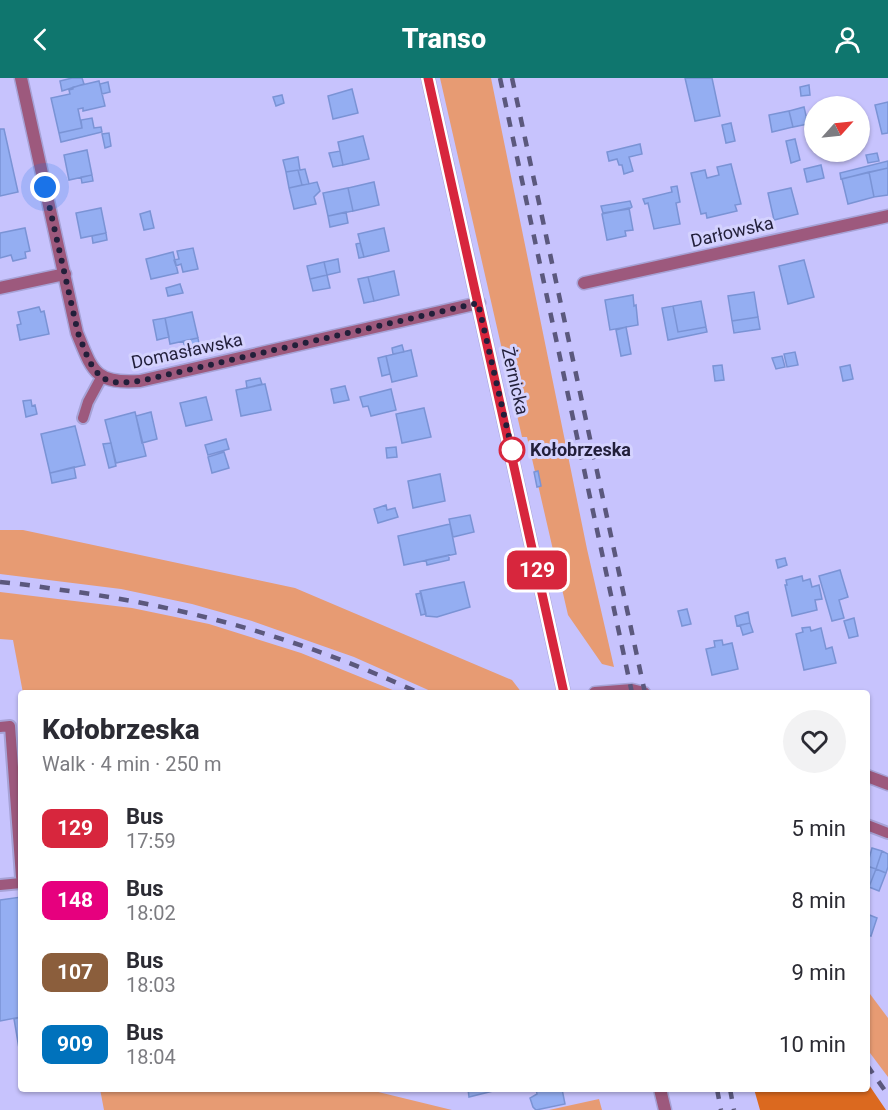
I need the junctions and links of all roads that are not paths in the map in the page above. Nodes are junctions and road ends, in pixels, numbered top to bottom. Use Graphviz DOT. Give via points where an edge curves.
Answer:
graph roads {
  1 [pos="21,78"];
  2 [pos="428,78"];
  3 [pos="888,216"];
  4 [pos="64,274"];
  5 [pos="584,284"];
  6 [pos="0,288"];
  7 [pos="478,303"];
  8 [pos="101,378"];
  9 [pos="83,418"];
  10 [pos="563,690"];
  11 [pos="0,727"];
  12 [pos="870,777"];
  13 [pos="888,784"];
  14 [pos="870,826"];
  15 [pos="888,833"];
  16 [pos="18,836"];
  17 [pos="18,883"];
  18 [pos="0,885"];
  19 [pos="661,1092"];
  20 [pos="665,1110"];
  1 -- 4 [label="street"];
  2 -- 7 [label="street, Żernicka"];
  3 -- 5 [label="street, Darłowska"];
  4 -- 6 [label="street"];
  4 -- 8 [label="street" via="78,333"];
  7 -- 8 [label="street, Domasławska" via="140,381 118,383"];
  7 -- 10 [label="street, Żernicka"];
  8 -- 9 [label="lane"];
  11 -- 16 [label="lane" via="10,726"];
  12 -- 13 [label="street"];
  14 -- 15 [label="lane"];
  17 -- 18 [label="lane"];
  19 -- 20 [label="street"];
}
